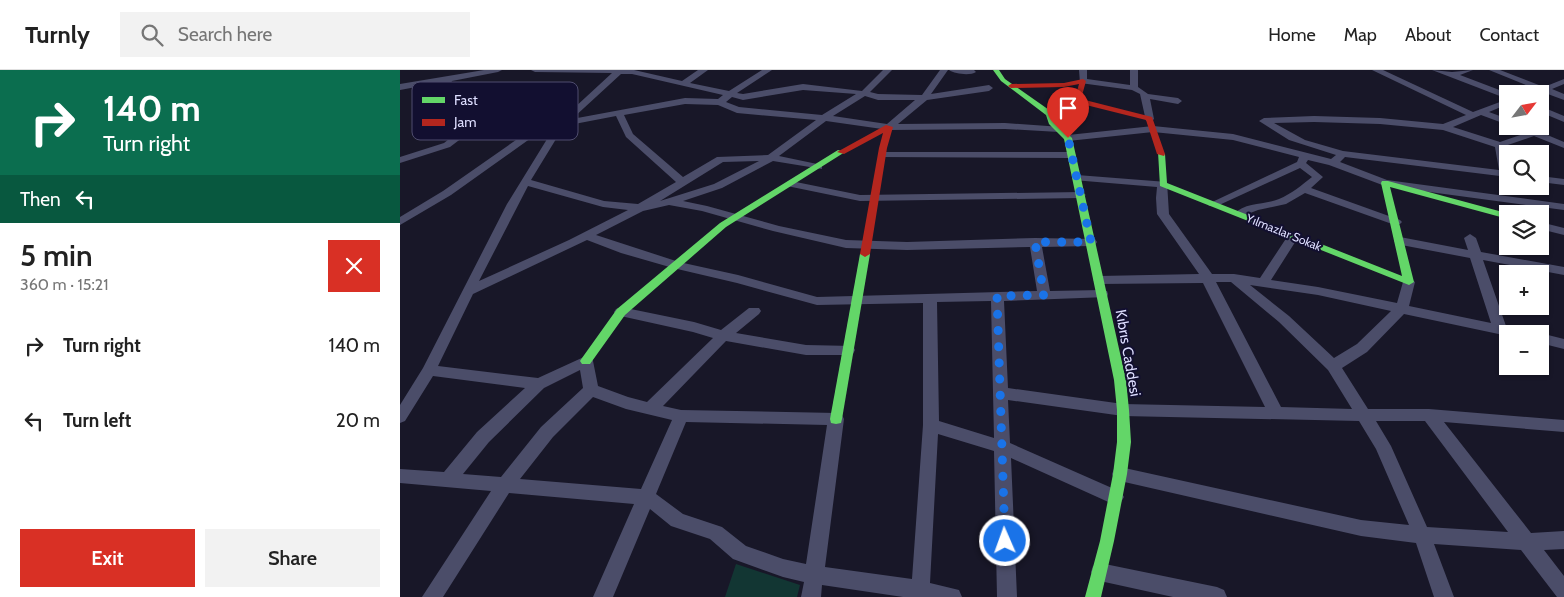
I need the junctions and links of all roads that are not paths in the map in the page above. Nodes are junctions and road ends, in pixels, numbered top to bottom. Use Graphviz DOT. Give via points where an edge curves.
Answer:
graph roads {
  1 [pos="498,70"];
  2 [pos="535,70"];
  3 [pos="556,70"];
  4 [pos="604,70"];
  5 [pos="655,70"];
  6 [pos="704,70"];
  7 [pos="768,70"];
  8 [pos="888,70"];
  9 [pos="944,70"];
  10 [pos="952,70"];
  11 [pos="996,70"];
  12 [pos="1134,70"];
  13 [pos="1376,70"];
  14 [pos="1436,70"];
  15 [pos="1469,70"];
  16 [pos="1493,70"];
  17 [pos="620,71"];
  18 [pos="972,72"];
  19 [pos="646,75"];
  20 [pos="985,75"];
  21 [pos="1452,75"];
  22 [pos="1083,76"];
  23 [pos="448,79"];
  24 [pos="430,82"];
  25 [pos="447,82"];
  26 [pos="1563,83"];
  27 [pos="682,84"];
  28 [pos="1531,85"];
  29 [pos="1011,86"];
  30 [pos="989,88"];
  31 [pos="1134,88"];
  32 [pos="1549,88"];
  33 [pos="1549,92"];
  34 [pos="1499,93"];
  35 [pos="730,94"];
  36 [pos="864,94"];
  37 [pos="1145,96"];
  38 [pos="925,97"];
  39 [pos="1564,97"];
  40 [pos="1178,101"];
  41 [pos="720,102"];
  42 [pos="1499,104"];
  43 [pos="578,107"];
  44 [pos="1477,113"];
  45 [pos="1549,113"];
  46 [pos="618,114"];
  47 [pos="824,118"];
  48 [pos="1499,119"];
  49 [pos="1564,119"];
  50 [pos="578,121"];
  51 [pos="1151,124"];
  52 [pos="1055,125"];
  53 [pos="889,127"];
  54 [pos="1444,127"];
  55 [pos="1528,135"];
  56 [pos="1539,135"];
  57 [pos="1068,138"];
  58 [pos="454,140"];
  59 [pos="522,140"];
  60 [pos="550,140"];
  61 [pos="1500,145"];
  62 [pos="1564,145"];
  63 [pos="1343,154"];
  64 [pos="882,155"];
  65 [pos="1071,155"];
  66 [pos="772,158"];
  67 [pos="400,160"];
  68 [pos="1303,160"];
  69 [pos="1333,163"];
  70 [pos="818,167"];
  71 [pos="1499,173"];
  72 [pos="1077,178"];
  73 [pos="1549,180"];
  74 [pos="525,182"];
  75 [pos="682,182"];
  76 [pos="1564,182"];
  77 [pos="1386,183"];
  78 [pos="791,184"];
  79 [pos="1163,184"];
  80 [pos="1304,188"];
  81 [pos="1081,195"];
  82 [pos="874,197"];
  83 [pos="669,202"];
  84 [pos="1213,204"];
  85 [pos="1564,206"];
  86 [pos="640,208"];
  87 [pos="1240,214"];
  88 [pos="1499,214"];
  89 [pos="737,216"];
  90 [pos="400,222"];
  91 [pos="1396,222"];
  92 [pos="1549,228"];
  93 [pos="1564,232"];
  94 [pos="586,236"];
  95 [pos="1293,236"];
  96 [pos="1470,238"];
  97 [pos="1400,241"];
  98 [pos="1035,242"];
  99 [pos="1091,242"];
  100 [pos="867,245"];
  101 [pos="1476,255"];
  102 [pos="677,265"];
  103 [pos="1564,271"];
  104 [pos="1206,277"];
  105 [pos="1234,278"];
  106 [pos="1099,280"];
  107 [pos="1409,282"];
  108 [pos="1263,283"];
  109 [pos="468,291"];
  110 [pos="1102,294"];
  111 [pos="1044,295"];
  112 [pos="997,296"];
  113 [pos="930,298"];
  114 [pos="856,300"];
  115 [pos="1402,308"];
  116 [pos="754,311"];
  117 [pos="621,312"];
  118 [pos="1499,327"];
  119 [pos="1499,330"];
  120 [pos="722,336"];
  121 [pos="1549,340"];
  122 [pos="1564,344"];
  123 [pos="848,350"];
  124 [pos="586,361"];
  125 [pos="1332,366"];
  126 [pos="429,370"];
  127 [pos="539,384"];
  128 [pos="591,390"];
  129 [pos="1000,394"];
  130 [pos="650,409"];
  131 [pos="1123,410"];
  132 [pos="1276,414"];
  133 [pos="1363,415"];
  134 [pos="1429,415"];
  135 [pos="681,416"];
  136 [pos="400,417"];
  137 [pos="836,419"];
  138 [pos="931,425"];
  139 [pos="1564,426"];
  140 [pos="1002,447"];
  141 [pos="1120,474"];
  142 [pos="400,476"];
  143 [pos="448,480"];
  144 [pos="505,485"];
  145 [pos="646,496"];
  146 [pos="1116,497"];
  147 [pos="1422,535"];
  148 [pos="1564,540"];
  149 [pos="1528,542"];
  150 [pos="1100,572"];
  151 [pos="814,574"];
  152 [pos="1564,591"];
  153 [pos="920,593"];
  154 [pos="432,597"];
  155 [pos="603,597"];
  156 [pos="811,597"];
  157 [pos="952,597"];
  158 [pos="1007,597"];
  159 [pos="1093,597"];
  160 [pos="1218,597"];
  161 [pos="1444,597"];
  1 -- 23 [label="street"];
  2 -- 3 [label="street"];
  3 -- 4 [label="street"];
  4 -- 17 [label="street"];
  5 -- 19 [label="street"];
  6 -- 27 [label="street"];
  7 -- 35 [label="street"];
  8 -- 36 [label="street"];
  9 -- 38 [label="street"];
  10 -- 18 [label="street"];
  11 -- 29 [label="street"];
  12 -- 31 [label="street"];
  13 -- 44 [label="street"];
  14 -- 21 [label="street"];
  15 -- 21 [label="street"];
  16 -- 28 [label="street"];
  17 -- 19 [label="street"];
  17 -- 43 [label="street"];
  19 -- 27 [label="street"];
  20 -- 52 [label="street" via="1042,120"];
  21 -- 34 [label="street"];
  22 -- 29 [label="street" via="1064,85"];
  22 -- 31 [label="street"];
  22 -- 51 [label="street" via="1078,100"];
  23 -- 24 [label="street"];
  23 -- 25 [label="street"];
  26 -- 32 [label="street"];
  27 -- 35 [label="street"];
  29 -- 52 [label="street" via="1049,114"];
  30 -- 38 [label="street"];
  31 -- 37 [label="street"];
  33 -- 39 [label="street"];
  35 -- 36 [label="street" via="742,97 803,87"];
  35 -- 41 [label="street"];
  36 -- 38 [label="street"];
  36 -- 47 [label="street"];
  37 -- 40 [label="street"];
  37 -- 51 [label="street"];
  38 -- 53 [label="street"];
  41 -- 46 [label="street" via="685,101"];
  41 -- 47 [label="street" via="737,110"];
  42 -- 44 [label="street"];
  44 -- 48 [label="street"];
  44 -- 54 [label="street"];
  45 -- 49 [label="street"];
  46 -- 50 [label="street"];
  46 -- 75 [label="street" via="629,135"];
  47 -- 53 [label="street"];
  47 -- 66 [label="street"];
  51 -- 57 [label="street"];
  51 -- 68 [label="street" via="1233,137"];
  51 -- 79 [label="street" via="1160,148"];
  52 -- 53 [label="street"];
  52 -- 57 [label="street"];
  53 -- 64 [label="street"];
  53 -- 70 [label="street"];
  54 -- 61 [label="street"];
  54 -- 63 [label="street" via="1380,121 1264,121 1311,146"];
  55 -- 61 [label="street"];
  56 -- 62 [label="street"];
  57 -- 65 [label="street, Kıbrıs Caddesi"];
  58 -- 67 [label="street"];
  59 -- 90 [label="street"];
  60 -- 74 [label="street"];
  63 -- 69 [label="street"];
  63 -- 71 [label="street"];
  64 -- 65 [label="street"];
  64 -- 82 [label="street"];
  65 -- 72 [label="street, Kıbrıs Caddesi"];
  66 -- 70 [label="street"];
  66 -- 75 [label="street" via="721,159"];
  66 -- 83 [label="street" via="718,186"];
  68 -- 69 [label="street"];
  68 -- 80 [label="street" via="1318,177"];
  68 -- 84 [label="street"];
  69 -- 77 [label="street"];
  70 -- 78 [label="street"];
  72 -- 79 [label="street"];
  72 -- 81 [label="street, Kıbrıs Caddesi"];
  73 -- 76 [label="street"];
  74 -- 86 [label="street" via="603,204"];
  74 -- 109 [label="street"];
  75 -- 86 [label="street"];
  77 -- 85 [label="street"];
  77 -- 88 [label="street"];
  77 -- 91 [label="street"];
  78 -- 82 [label="street" via="860,198"];
  78 -- 89 [label="street"];
  79 -- 84 [label="street, Yılmazlar Sokak"];
  79 -- 104 [label="street" via="1163,214"];
  80 -- 87 [label="street" via="1281,202 1252,207"];
  80 -- 91 [label="street"];
  81 -- 82 [label="street"];
  81 -- 99 [label="street, Kıbrıs Caddesi"];
  82 -- 100 [label="street"];
  83 -- 86 [label="street"];
  83 -- 89 [label="street"];
  84 -- 87 [label="street, Yılmazlar Sokak"];
  86 -- 94 [label="street"];
  87 -- 95 [label="street, Yılmazlar Sokak"];
  89 -- 100 [label="street" via="777,229 846,244"];
  89 -- 102 [label="street"];
  91 -- 97 [label="street"];
  92 -- 93 [label="street"];
  94 -- 102 [label="street"];
  94 -- 109 [label="street"];
  95 -- 107 [label="street, Yılmazlar Sokak"];
  95 -- 108 [label="street"];
  96 -- 101 [label="street"];
  97 -- 101 [label="street"];
  97 -- 107 [label="street"];
  98 -- 99 [label="street"];
  98 -- 100 [label="street"];
  98 -- 111 [label="street"];
  99 -- 106 [label="street, Kıbrıs Caddesi"];
  100 -- 114 [label="street"];
  101 -- 103 [label="street"];
  101 -- 118 [label="street"];
  102 -- 114 [label="street" via="817,301"];
  102 -- 117 [label="street"];
  104 -- 105 [label="street"];
  104 -- 106 [label="street"];
  104 -- 132 [label="street"];
  105 -- 108 [label="street"];
  105 -- 125 [label="street" via="1284,319"];
  106 -- 110 [label="street, Kıbrıs Caddesi"];
  107 -- 115 [label="street"];
  108 -- 115 [label="street"];
  109 -- 126 [label="street"];
  110 -- 111 [label="street"];
  110 -- 131 [label="street, Kıbrıs Caddesi"];
  111 -- 112 [label="street"];
  112 -- 113 [label="street"];
  112 -- 129 [label="street"];
  113 -- 114 [label="street"];
  113 -- 138 [label="street"];
  114 -- 123 [label="street"];
  115 -- 119 [label="street"];
  115 -- 125 [label="street" via="1362,348"];
  116 -- 120 [label="street"];
  117 -- 120 [label="street"];
  117 -- 124 [label="street"];
  120 -- 123 [label="street" via="806,350"];
  120 -- 130 [label="street"];
  121 -- 122 [label="street"];
  123 -- 137 [label="street"];
  124 -- 127 [label="street"];
  124 -- 128 [label="street"];
  125 -- 133 [label="street"];
  126 -- 127 [label="street"];
  126 -- 136 [label="street" via="416,396"];
  127 -- 143 [label="street" via="483,437"];
  128 -- 130 [label="street"];
  128 -- 144 [label="street" via="547,432"];
  129 -- 131 [label="street"];
  129 -- 140 [label="street"];
  130 -- 135 [label="street"];
  131 -- 132 [label="street"];
  131 -- 141 [label="street, Kıbrıs Caddesi"];
  132 -- 133 [label="street"];
  133 -- 134 [label="street"];
  133 -- 147 [label="street" via="1383,446"];
  134 -- 139 [label="street"];
  134 -- 149 [label="street"];
  135 -- 137 [label="street"];
  135 -- 145 [label="street"];
  137 -- 151 [label="street"];
  138 -- 140 [label="street"];
  138 -- 153 [label="street"];
  140 -- 146 [label="street"];
  140 -- 158 [label="street"];
  141 -- 146 [label="street, Kıbrıs Caddesi"];
  141 -- 147 [label="street" via="1361,528"];
  142 -- 143 [label="street"];
  143 -- 144 [label="street"];
  144 -- 145 [label="street"];
  144 -- 154 [label="street"];
  145 -- 151 [label="street" via="676,520 716,534 740,553 783,568"];
  145 -- 155 [label="street"];
  146 -- 150 [label="street, Kıbrıs Caddesi"];
  147 -- 149 [label="street"];
  147 -- 161 [label="street"];
  148 -- 149 [label="street"];
  149 -- 152 [label="street"];
  150 -- 159 [label="street, Kıbrıs Caddesi"];
  150 -- 160 [label="street"];
  151 -- 153 [label="street"];
  151 -- 156 [label="street"];
  153 -- 157 [label="street"];
}
